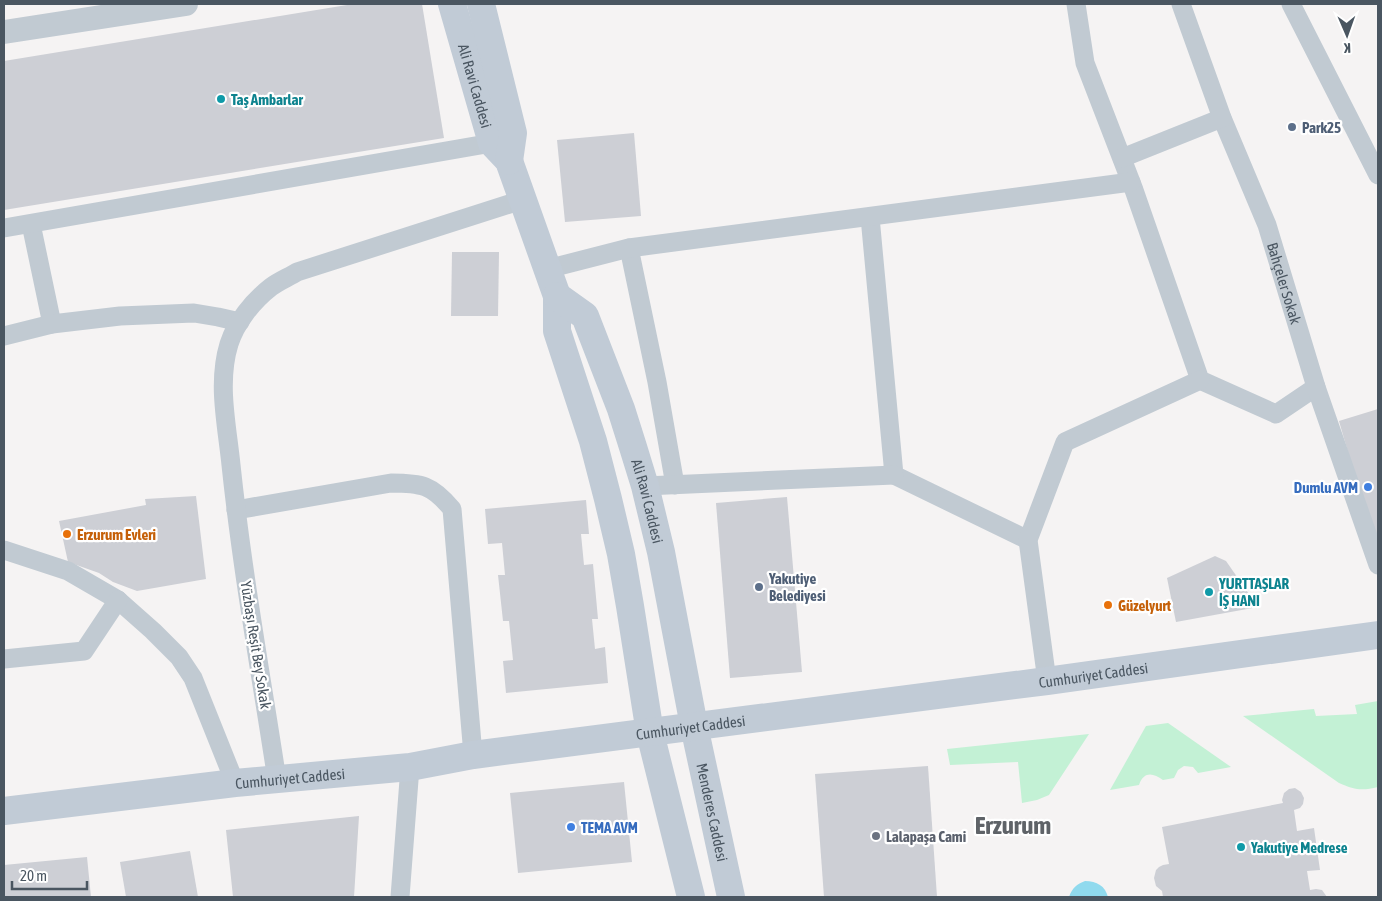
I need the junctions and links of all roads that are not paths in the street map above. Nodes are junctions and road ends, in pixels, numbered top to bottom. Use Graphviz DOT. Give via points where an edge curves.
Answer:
graph roads {
  1 [pos="186,4"];
  2 [pos="452,4"];
  3 [pos="481,4"];
  4 [pos="1076,4"];
  5 [pos="1181,4"];
  6 [pos="1292,4"];
  7 [pos="89,11"];
  8 [pos="4,32"];
  9 [pos="1222,118"];
  10 [pos="500,152"];
  11 [pos="1122,158"];
  12 [pos="1378,175"];
  13 [pos="1131,182"];
  14 [pos="522,200"];
  15 [pos="870,217"];
  16 [pos="31,224"];
  17 [pos="4,228"];
  18 [pos="629,248"];
  19 [pos="547,270"];
  20 [pos="557,296"];
  21 [pos="240,322"];
  22 [pos="52,324"];
  23 [pos="4,336"];
  24 [pos="1200,380"];
  25 [pos="1316,387"];
  26 [pos="894,475"];
  27 [pos="675,485"];
  28 [pos="645,486"];
  29 [pos="236,510"];
  30 [pos="1028,540"];
  31 [pos="4,550"];
  32 [pos="1378,565"];
  33 [pos="118,600"];
  34 [pos="1378,636"];
  35 [pos="4,659"];
  36 [pos="1047,681"];
  37 [pos="694,726"];
  38 [pos="650,733"];
  39 [pos="473,755"];
  40 [pos="410,766"];
  41 [pos="276,780"];
  42 [pos="235,783"];
  43 [pos="4,811"];
  44 [pos="400,897"];
  45 [pos="691,897"];
  46 [pos="731,897"];
  1 -- 7 [label="street"];
  2 -- 10 [label="main road, Ali Ravi Caddesi"];
  3 -- 10 [label="main road, Ali Ravi Caddesi" via="513,133"];
  4 -- 11 [label="street" via="1085,63"];
  5 -- 9 [label="street, Bahçeler Sokak"];
  6 -- 12 [label="street"];
  7 -- 8 [label="street"];
  9 -- 11 [label="street"];
  9 -- 25 [label="street, Bahçeler Sokak" via="1267,226"];
  10 -- 14 [label="main road, Ali Ravi Caddesi"];
  10 -- 16 [label="street"];
  11 -- 13 [label="street"];
  13 -- 15 [label="street"];
  13 -- 24 [label="street"];
  14 -- 19 [label="main road, Ali Ravi Caddesi"];
  14 -- 21 [label="street, Yüzbaşı Reşit Bey Sokak" via="297,272 272,286 256,300"];
  15 -- 18 [label="street"];
  15 -- 26 [label="street"];
  16 -- 17 [label="street"];
  16 -- 22 [label="street"];
  18 -- 19 [label="street"];
  18 -- 27 [label="street"];
  19 -- 20 [label="main road, Ali Ravi Caddesi"];
  20 -- 28 [label="main road, Ali Ravi Caddesi" via="585,316 621,408"];
  20 -- 38 [label="main road, Ali Ravi Caddesi" via="557,331 592,441 621,554"];
  21 -- 22 [label="street" via="194,313 120,316"];
  21 -- 29 [label="street, Yüzbaşı Reşit Bey Sokak" via="230,343 224,369"];
  22 -- 23 [label="street"];
  24 -- 25 [label="street" via="1276,414"];
  24 -- 30 [label="street" via="1065,442"];
  25 -- 32 [label="street, Bahçeler Sokak"];
  26 -- 27 [label="street"];
  26 -- 30 [label="street"];
  27 -- 28 [label="street"];
  28 -- 37 [label="main road, Ali Ravi Caddesi"];
  29 -- 39 [label="street" via="391,483 412,483 430,488 442,497 452,509"];
  29 -- 41 [label="street, Yüzbaşı Reşit Bey Sokak"];
  30 -- 36 [label="street"];
  31 -- 33 [label="street" via="68,571"];
  33 -- 35 [label="street" via="84,650"];
  33 -- 42 [label="street" via="179,657 193,678"];
  34 -- 36 [label="main road, Cumhuriyet Caddesi"];
  36 -- 37 [label="main road, Cumhuriyet Caddesi"];
  37 -- 38 [label="main road, Cumhuriyet Caddesi"];
  37 -- 46 [label="main road, Menderes Caddesi"];
  38 -- 39 [label="main road, Cumhuriyet Caddesi"];
  38 -- 45 [label="main road"];
  39 -- 40 [label="main road, Cumhuriyet Caddesi"];
  40 -- 41 [label="main road, Cumhuriyet Caddesi"];
  40 -- 44 [label="street"];
  41 -- 42 [label="main road, Cumhuriyet Caddesi"];
  42 -- 43 [label="main road, Cumhuriyet Caddesi"];
}
